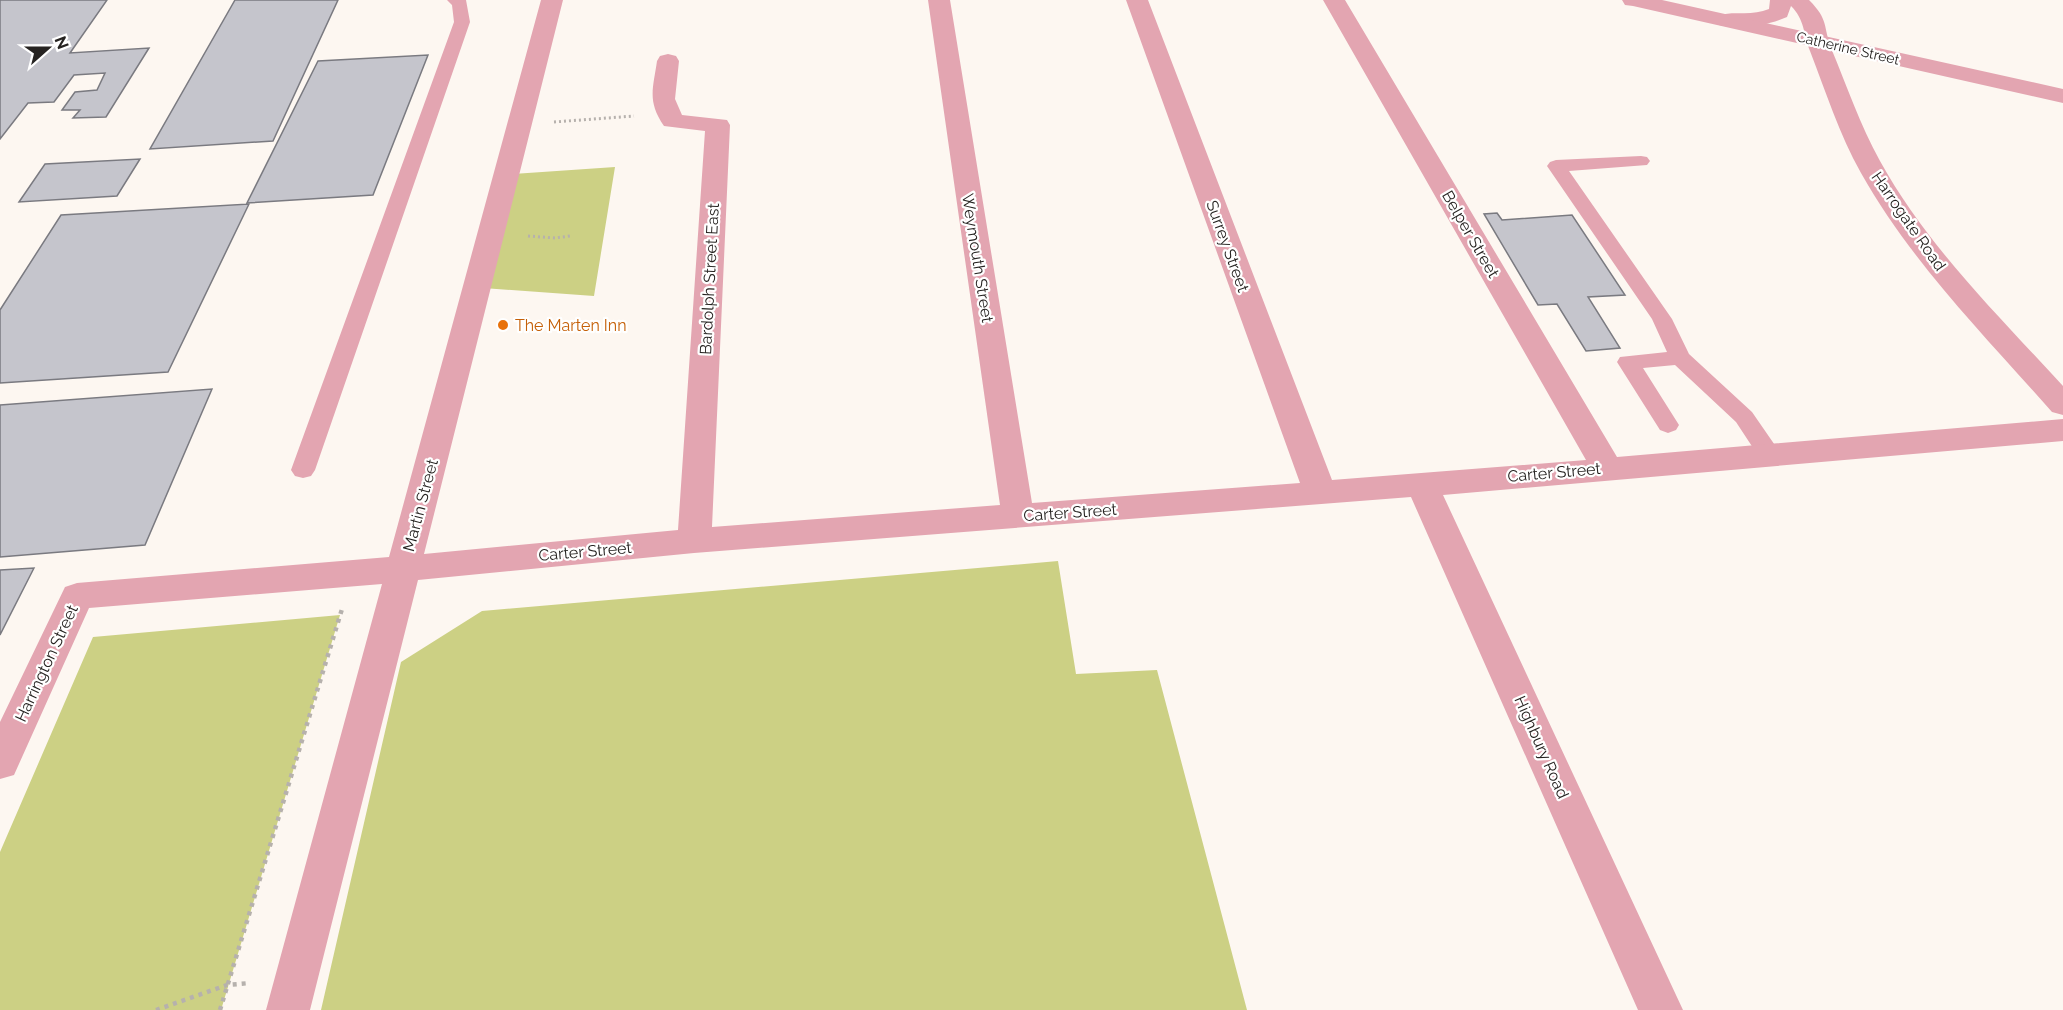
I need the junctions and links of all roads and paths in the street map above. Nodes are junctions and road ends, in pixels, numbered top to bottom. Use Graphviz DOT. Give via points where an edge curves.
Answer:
graph roads {
  1 [pos="455,0"];
  2 [pos="552,0"];
  3 [pos="939,0"];
  4 [pos="1137,0"];
  5 [pos="1335,0"];
  6 [pos="1633,0"];
  7 [pos="1781,0"];
  8 [pos="1797,0"];
  9 [pos="1727,20"];
  10 [pos="1817,40"];
  11 [pos="668,61"];
  12 [pos="2063,96"];
  13 [pos="669,112"];
  14 [pos="521,125"];
  15 [pos="1641,160"];
  16 [pos="570,236"];
  17 [pos="491,239"];
  18 [pos="1680,358"];
  19 [pos="2063,405"];
  20 [pos="1668,425"];
  21 [pos="2063,430"];
  22 [pos="1768,454"];
  23 [pos="1607,468"];
  24 [pos="303,470"];
  25 [pos="1422,485"];
  26 [pos="1320,492"];
  27 [pos="1018,516"];
  28 [pos="694,541"];
  29 [pos="402,569"];
  30 [pos="350,573"];
  31 [pos="77,596"];
  32 [pos="0,763"];
  33 [pos="227,985"];
  34 [pos="156,1010"];
  35 [pos="220,1010"];
  36 [pos="288,1010"];
  37 [pos="1661,1010"];
  1 -- 24 [label="lane" via="460,3 462,22"];
  2 -- 14 [label="street, Martin Street"];
  3 -- 27 [label="street, Weymouth Street"];
  4 -- 26 [label="street, Surrey Street"];
  5 -- 23 [label="street, Belper Street"];
  6 -- 9 [label="street, Catherine Street"];
  7 -- 9 [label="street" via="1779,12 1764,19"];
  8 -- 10 [label="street, Harrogate Road" via="1809,11 1818,31"];
  9 -- 10 [label="street, Catherine Street"];
  10 -- 12 [label="street, Catherine Street"];
  10 -- 19 [label="street, Harrogate Road" via="1849,121 1881,184 1932,258"];
  11 -- 13 [label="street" via="663,99"];
  13 -- 14 [label="path"];
  13 -- 28 [label="street, Bardolph Street East" via="673,121 718,125"];
  14 -- 17 [label="street, Martin Street"];
  15 -- 18 [label="lane" via="1556,166 1662,319"];
  16 -- 17 [label="path"];
  17 -- 29 [label="street, Martin Street"];
  18 -- 20 [label="lane" via="1628,362"];
  18 -- 22 [label="lane" via="1744,417"];
  21 -- 22 [label="street, Carter Street"];
  22 -- 23 [label="street, Carter Street"];
  23 -- 25 [label="street, Carter Street"];
  25 -- 26 [label="street, Carter Street"];
  25 -- 37 [label="street, Highbury Road"];
  26 -- 27 [label="street, Carter Street"];
  27 -- 28 [label="street, Carter Street"];
  28 -- 29 [label="street, Carter Street"];
  29 -- 30 [label="street, Carter Street"];
  29 -- 36 [label="street, Martin Street"];
  30 -- 31 [label="street, Carter Street"];
  30 -- 33 [label="path"];
  31 -- 32 [label="street, Harrington Street"];
  33 -- 34 [label="path"];
  33 -- 35 [label="path"];
}
